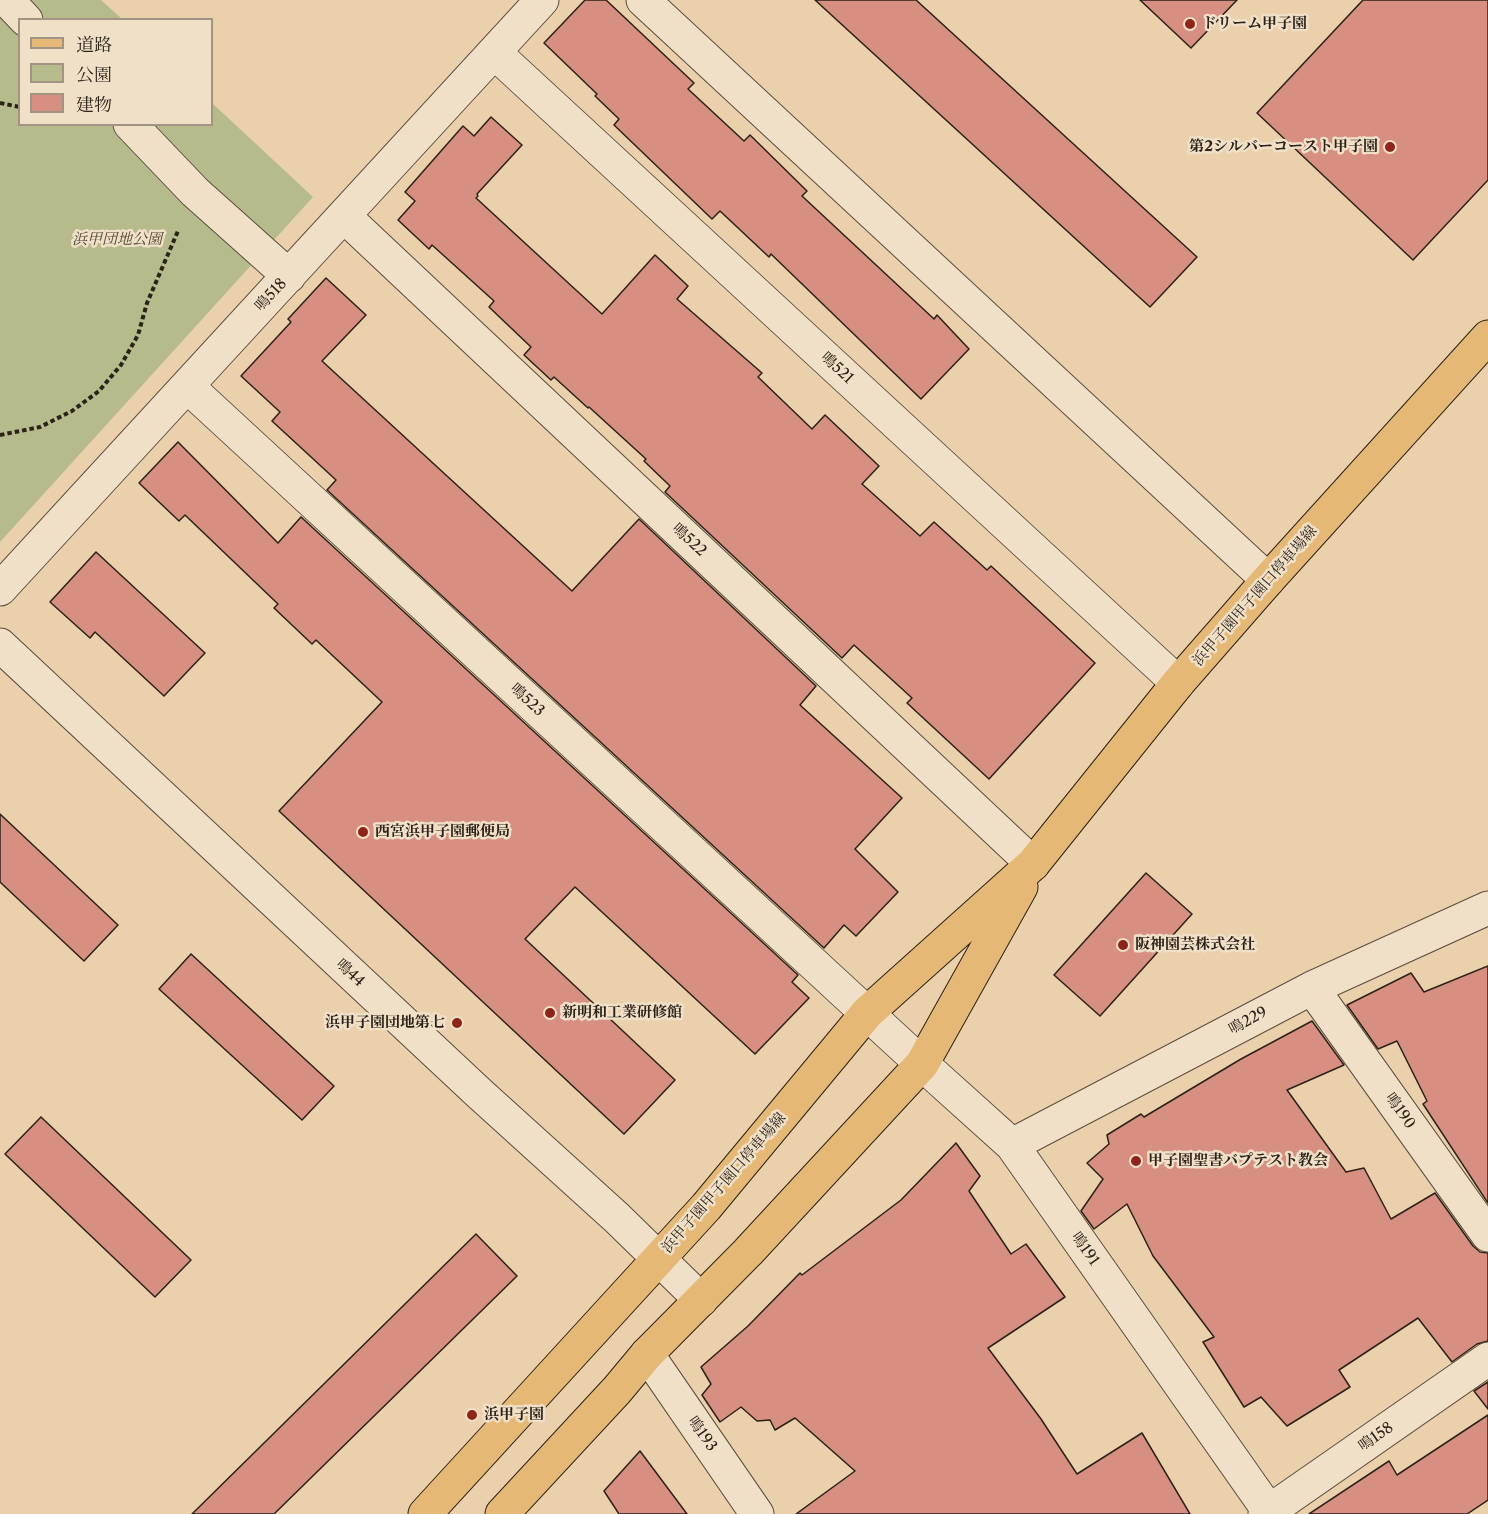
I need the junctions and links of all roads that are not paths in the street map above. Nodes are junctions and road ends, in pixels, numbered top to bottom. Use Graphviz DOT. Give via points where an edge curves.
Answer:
graph roads {
  1 [pos="7,0"];
  2 [pos="543,0"];
  3 [pos="643,0"];
  4 [pos="24,18"];
  5 [pos="495,53"];
  6 [pos="132,126"];
  7 [pos="344,216"];
  8 [pos="289,276"];
  9 [pos="1488,337"];
  10 [pos="187,386"];
  11 [pos="1268,580"];
  12 [pos="0,590"];
  13 [pos="0,645"];
  14 [pos="1178,683"];
  15 [pos="1033,864"];
  16 [pos="1488,908"];
  17 [pos="1312,988"];
  18 [pos="867,1013"];
  19 [pos="922,1064"];
  20 [pos="1012,1145"];
  21 [pos="1488,1235"];
  22 [pos="659,1258"];
  23 [pos="701,1300"];
  24 [pos="647,1354"];
  25 [pos="1488,1359"];
  26 [pos="1268,1513"];
  27 [pos="425,1514"];
  28 [pos="502,1514"];
  29 [pos="757,1514"];
  1 -- 4 [label="street"];
  2 -- 5 [label="street, 鳴518"];
  3 -- 11 [label="street"];
  5 -- 7 [label="street, 鳴518"];
  5 -- 14 [label="street, 鳴521"];
  6 -- 8 [label="street" via="195,192"];
  7 -- 8 [label="street, 鳴518"];
  7 -- 15 [label="street, 鳴522"];
  8 -- 10 [label="street, 鳴518"];
  9 -- 11 [label="main road, 浜甲子園甲子園口停車場線"];
  10 -- 12 [label="street, 鳴518"];
  10 -- 18 [label="street, 鳴523"];
  11 -- 14 [label="main road, 浜甲子園甲子園口停車場線"];
  13 -- 22 [label="street, 鳴44"];
  14 -- 15 [label="main road, 浜甲子園甲子園口停車場線"];
  15 -- 18 [label="main road, 浜甲子園甲子園口停車場線"];
  15 -- 19 [label="main road, 浜甲子園甲子園口停車場線"];
  16 -- 17 [label="street, 鳴229"];
  17 -- 20 [label="street, 鳴229"];
  17 -- 21 [label="street, 鳴190"];
  18 -- 19 [label="street, 鳴191"];
  18 -- 22 [label="main road, 浜甲子園甲子園口停車場線"];
  19 -- 20 [label="street, 鳴191"];
  19 -- 23 [label="main road, 浜甲子園甲子園口停車場線"];
  20 -- 26 [label="street, 鳴191"];
  22 -- 23 [label="street, 鳴44"];
  22 -- 27 [label="main road, 浜甲子園甲子園口停車場線"];
  23 -- 24 [label="main road, 浜甲子園甲子園口停車場線"];
  24 -- 28 [label="main road, 浜甲子園甲子園口停車場線"];
  24 -- 29 [label="street, 鳴193"];
  25 -- 26 [label="street, 鳴158"];
}
